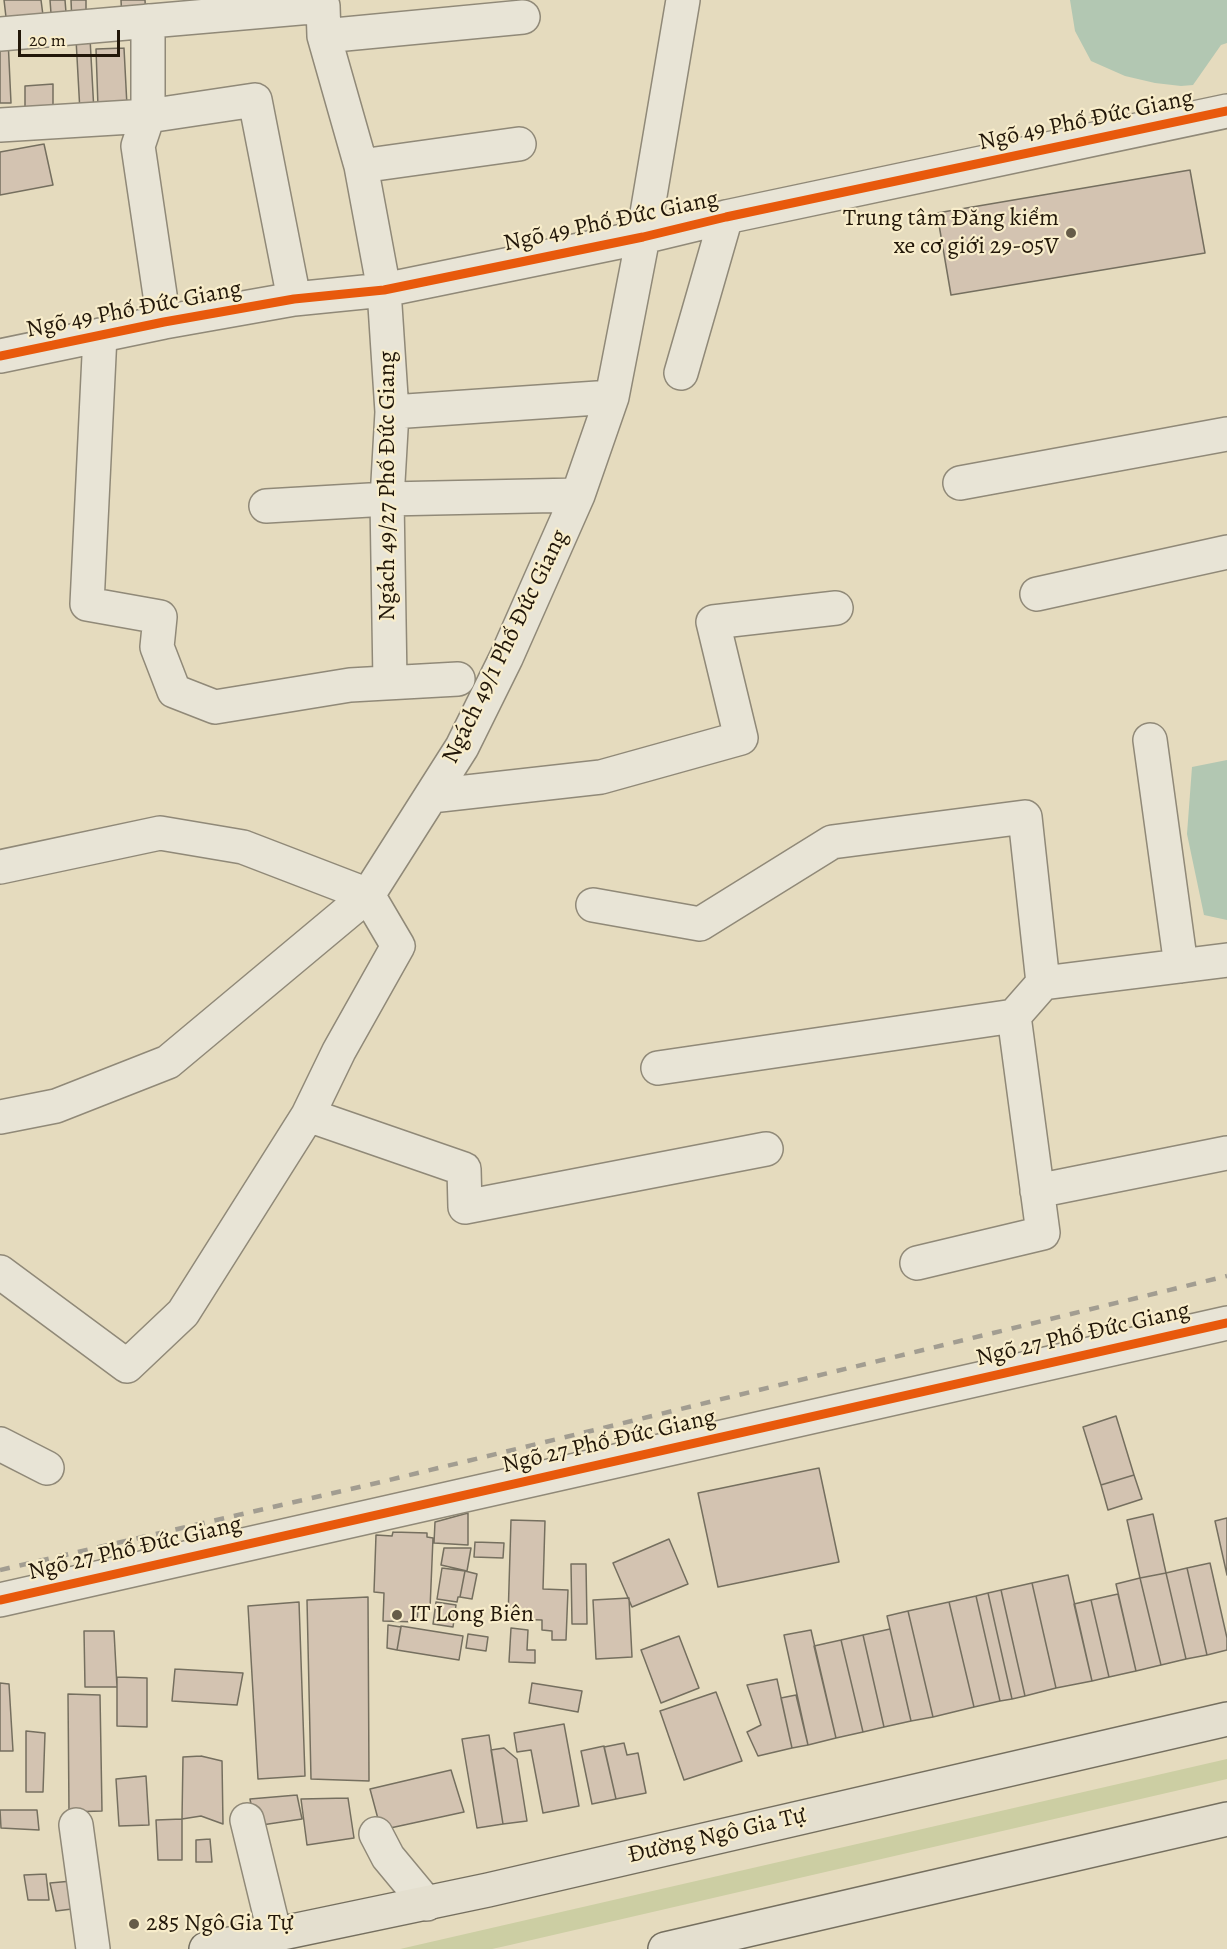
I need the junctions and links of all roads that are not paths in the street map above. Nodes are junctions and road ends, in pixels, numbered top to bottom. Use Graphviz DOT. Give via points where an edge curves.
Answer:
graph roads {
  1 [pos="683,0"];
  2 [pos="523,17"];
  3 [pos="148,21"];
  4 [pos="0,34"];
  5 [pos="324,36"];
  6 [pos="1227,111"];
  7 [pos="148,116"];
  8 [pos="0,125"];
  9 [pos="519,144"];
  10 [pos="361,166"];
  11 [pos="726,217"];
  12 [pos="644,237"];
  13 [pos="384,290"];
  14 [pos="294,299"];
  15 [pos="164,322"];
  16 [pos="100,335"];
  17 [pos="0,356"];
  18 [pos="681,373"];
  19 [pos="612,397"];
  20 [pos="392,412"];
  21 [pos="1227,434"];
  22 [pos="960,483"];
  23 [pos="578,495"];
  24 [pos="387,499"];
  25 [pos="266,506"];
  26 [pos="1227,552"];
  27 [pos="1037,594"];
  28 [pos="837,608"];
  29 [pos="458,679"];
  30 [pos="390,682"];
  31 [pos="1150,740"];
  32 [pos="431,796"];
  33 [pos="0,867"];
  34 [pos="368,895"];
  35 [pos="593,904"];
  36 [pos="1227,960"];
  37 [pos="1181,966"];
  38 [pos="1042,983"];
  39 [pos="1014,1016"];
  40 [pos="658,1068"];
  41 [pos="308,1115"];
  42 [pos="0,1117"];
  43 [pos="766,1149"];
  44 [pos="1227,1153"];
  45 [pos="1037,1191"];
  46 [pos="918,1263"];
  47 [pos="0,1272"];
  48 [pos="1227,1323"];
  49 [pos="0,1444"];
  50 [pos="48,1468"];
  51 [pos="0,1600"];
  52 [pos="1227,1719"];
  53 [pos="1227,1819"];
  54 [pos="247,1820"];
  55 [pos="76,1825"];
  56 [pos="376,1834"];
  57 [pos="427,1904"];
  58 [pos="275,1935"];
  59 [pos="93,1949"];
  60 [pos="206,1949"];
  61 [pos="665,1949"];
  1 -- 12 [label="street, Ngách 49/1 Phố Đức Giang"];
  2 -- 5 [label="street"];
  3 -- 4 [label="street"];
  3 -- 5 [label="street, Ngách 49/27 Phố Đức Giang" via="323,6"];
  3 -- 7 [label="street"];
  5 -- 10 [label="street, Ngách 49/27 Phố Đức Giang"];
  6 -- 11 [label="street, Ngõ 49 Phố Đức Giang"];
  7 -- 8 [label="street"];
  7 -- 14 [label="street" via="255,100"];
  7 -- 15 [label="street" via="138,146"];
  9 -- 10 [label="street"];
  10 -- 13 [label="street, Ngách 49/27 Phố Đức Giang"];
  11 -- 12 [label="street, Ngõ 49 Phố Đức Giang"];
  11 -- 18 [label="street"];
  12 -- 13 [label="street, Ngõ 49 Phố Đức Giang"];
  12 -- 19 [label="street, Ngách 49/1 Phố Đức Giang"];
  13 -- 14 [label="street, Ngõ 49 Phố Đức Giang"];
  13 -- 20 [label="street, Ngách 49/27 Phố Đức Giang"];
  14 -- 15 [label="street, Ngõ 49 Phố Đức Giang"];
  15 -- 16 [label="street, Ngõ 49 Phố Đức Giang"];
  16 -- 17 [label="street, Ngõ 49 Phố Đức Giang"];
  16 -- 30 [label="street" via="87,604 160,617 157,647 174,691 215,707"];
  19 -- 20 [label="street"];
  19 -- 23 [label="street, Ngách 49/1 Phố Đức Giang"];
  20 -- 24 [label="street, Ngách 49/27 Phố Đức Giang"];
  21 -- 22 [label="street"];
  23 -- 24 [label="street"];
  23 -- 32 [label="street, Ngách 49/1 Phố Đức Giang" via="501,668 462,747"];
  24 -- 25 [label="street"];
  24 -- 30 [label="street, Ngách 49/27 Phố Đức Giang"];
  26 -- 27 [label="street"];
  28 -- 32 [label="street" via="713,622 741,738 601,777"];
  29 -- 30 [label="street"];
  31 -- 37 [label="street"];
  32 -- 34 [label="street, Ngách 49/1 Phố Đức Giang"];
  33 -- 34 [label="street" via="160,833 243,847"];
  34 -- 41 [label="street" via="398,946"];
  34 -- 42 [label="street, Ngách 49/1 Phố Đức Giang" via="168,1062 56,1106"];
  35 -- 38 [label="street" via="700,924 832,842 1025,817"];
  36 -- 37 [label="street"];
  37 -- 38 [label="street"];
  38 -- 39 [label="street"];
  39 -- 40 [label="street"];
  39 -- 45 [label="street"];
  41 -- 43 [label="street" via="464,1169 465,1208"];
  41 -- 47 [label="street" via="183,1313 127,1366"];
  44 -- 45 [label="street"];
  45 -- 46 [label="street" via="1043,1233"];
  48 -- 51 [label="street, Ngõ 27 Phố Đức Giang"];
  49 -- 50 [label="street"];
  52 -- 57 [label="main road, Đường Ngô Gia Tự"];
  53 -- 61 [label="main road"];
  54 -- 58 [label="street"];
  55 -- 59 [label="street"];
  56 -- 57 [label="street" via="388,1857"];
  57 -- 58 [label="main road, Đường Ngô Gia Tự"];
  58 -- 60 [label="main road, Đường Ngô Gia Tự"];
}
